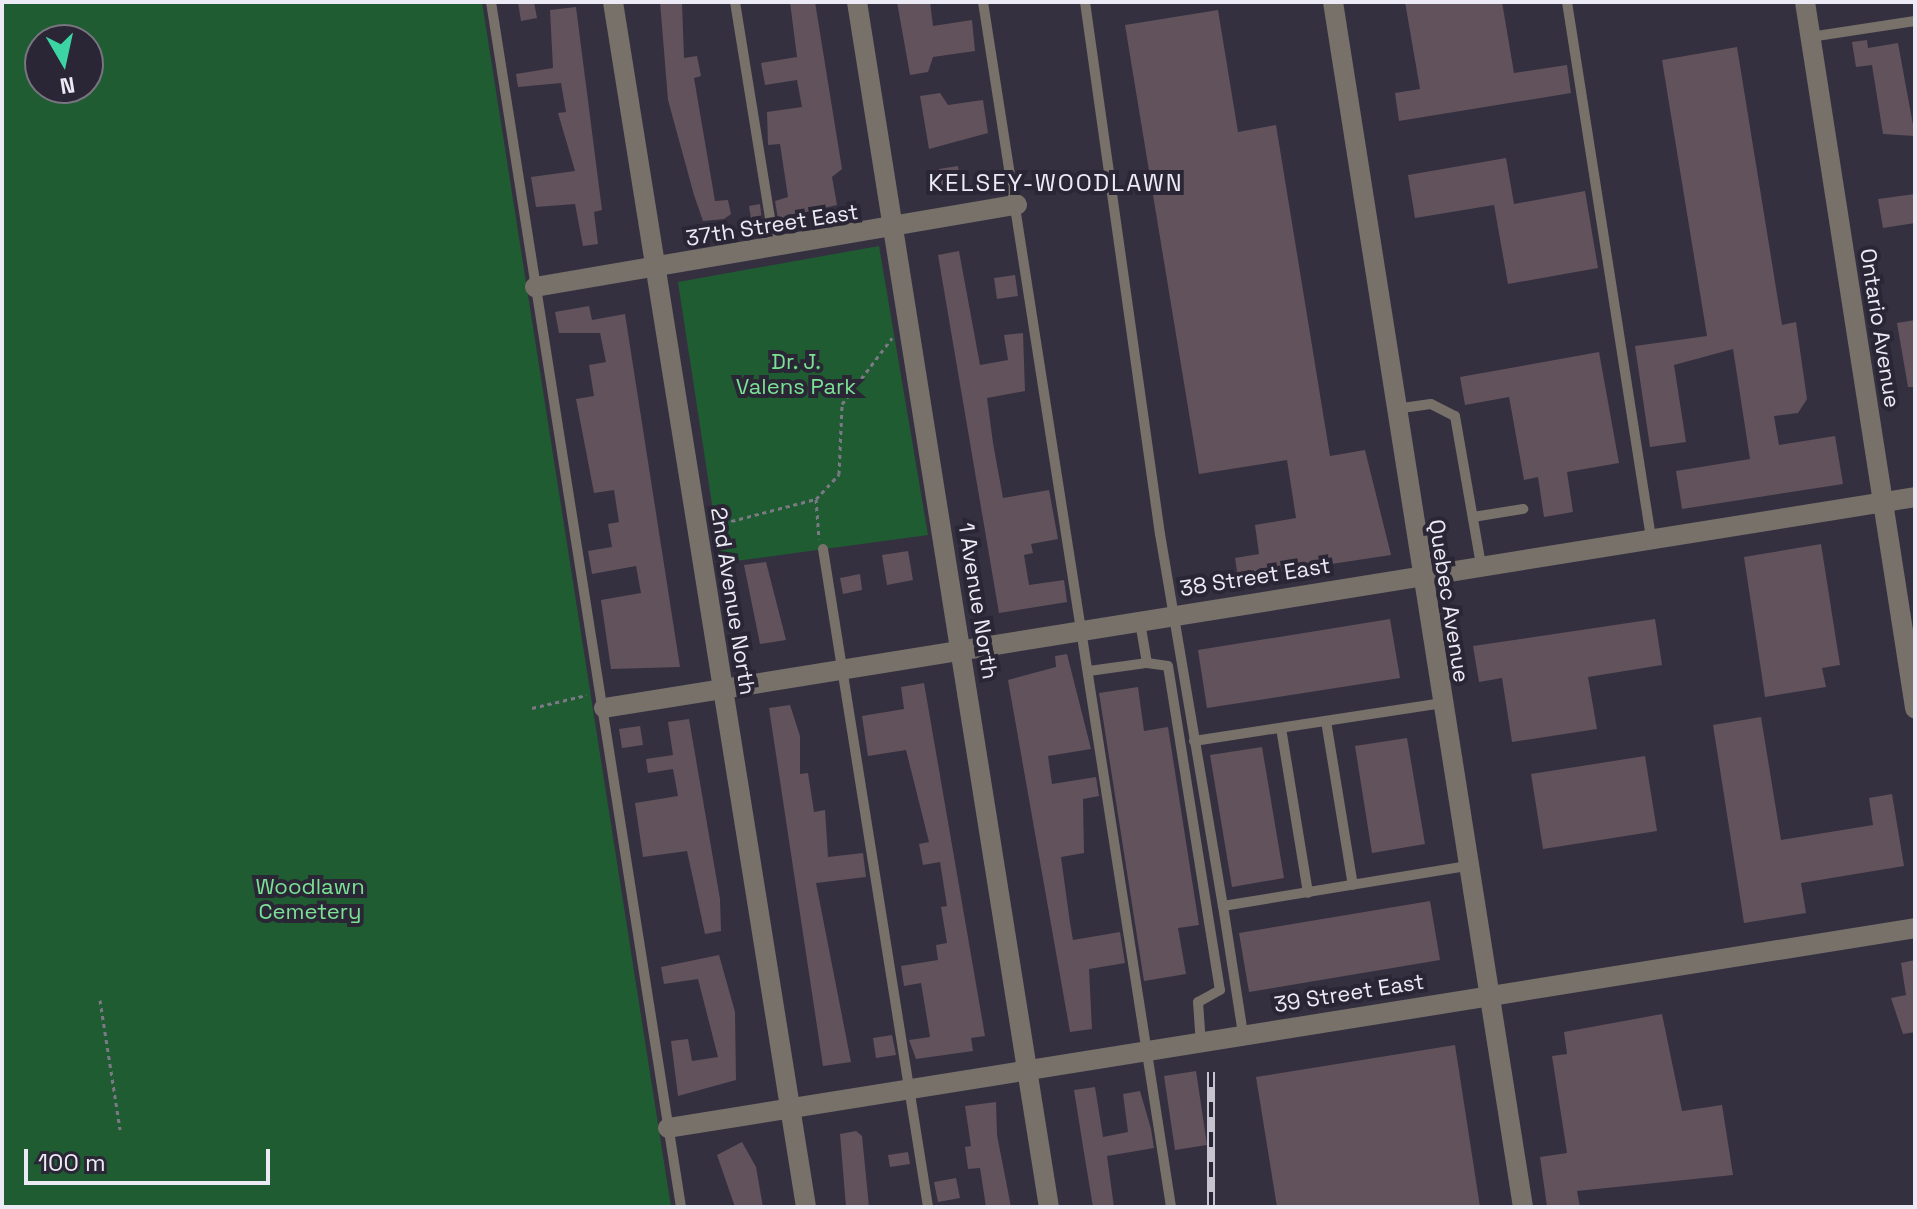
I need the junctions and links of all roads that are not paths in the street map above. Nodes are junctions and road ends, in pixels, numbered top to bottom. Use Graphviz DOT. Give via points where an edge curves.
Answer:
graph roads {
  1 [pos="491,2"];
  2 [pos="613,2"];
  3 [pos="735,2"];
  4 [pos="857,2"];
  5 [pos="983,2"];
  6 [pos="1085,2"];
  7 [pos="1333,2"];
  8 [pos="1567,2"];
  9 [pos="1805,2"];
  10 [pos="1915,21"];
  11 [pos="1810,37"];
  12 [pos="1017,205"];
  13 [pos="894,229"];
  14 [pos="775,249"];
  15 [pos="657,269"];
  16 [pos="535,287"];
  17 [pos="1395,409"];
  18 [pos="1915,497"];
  19 [pos="1882,502"];
  20 [pos="1523,509"];
  21 [pos="1473,517"];
  22 [pos="1651,538"];
  23 [pos="823,549"];
  24 [pos="1481,565"];
  25 [pos="1421,574"];
  26 [pos="1172,615"];
  27 [pos="1140,620"];
  28 [pos="1083,628"];
  29 [pos="961,649"];
  30 [pos="1147,663"];
  31 [pos="842,669"];
  32 [pos="1089,671"];
  33 [pos="722,689"];
  34 [pos="602,700"];
  35 [pos="1441,703"];
  36 [pos="1915,708"];
  37 [pos="1326,721"];
  38 [pos="1281,728"];
  39 [pos="1194,741"];
  40 [pos="1468,866"];
  41 [pos="1353,885"];
  42 [pos="1308,893"];
  43 [pos="1223,906"];
  44 [pos="1915,928"];
  45 [pos="1488,995"];
  46 [pos="1243,1034"];
  47 [pos="1201,1041"];
  48 [pos="1145,1049"];
  49 [pos="1028,1069"];
  50 [pos="909,1087"];
  51 [pos="790,1106"];
  52 [pos="668,1128"];
  53 [pos="681,1207"];
  54 [pos="806,1207"];
  55 [pos="928,1207"];
  56 [pos="1049,1207"];
  57 [pos="1171,1207"];
  58 [pos="1523,1207"];
  1 -- 16 [label="lane"];
  2 -- 15 [label="street, 2nd Avenue North"];
  3 -- 14 [label="lane"];
  4 -- 13 [label="street, 1 Avenue North"];
  5 -- 12 [label="lane"];
  6 -- 26 [label="lane"];
  7 -- 17 [label="street, Quebec Avenue"];
  8 -- 22 [label="lane"];
  9 -- 11 [label="street, Ontario Avenue"];
  10 -- 11 [label="lane"];
  11 -- 19 [label="street, Ontario Avenue"];
  12 -- 13 [label="street, 37th Street East"];
  12 -- 28 [label="lane"];
  13 -- 14 [label="street, 37th Street East"];
  13 -- 29 [label="street, 1 Avenue North"];
  14 -- 15 [label="street, 37th Street East"];
  15 -- 16 [label="street, 37th Street East"];
  15 -- 33 [label="street, 2nd Avenue North"];
  16 -- 34 [label="lane"];
  17 -- 21 [label="lane" via="1431,404 1455,416"];
  17 -- 25 [label="street, Quebec Avenue"];
  18 -- 19 [label="street, 38 Street East"];
  19 -- 22 [label="street, 38 Street East"];
  19 -- 36 [label="street, Ontario Avenue"];
  20 -- 21 [label="lane"];
  21 -- 24 [label="lane"];
  22 -- 24 [label="street, 38 Street East"];
  23 -- 31 [label="lane"];
  24 -- 25 [label="street, 38 Street East"];
  25 -- 26 [label="street, 38 Street East"];
  25 -- 35 [label="street, Quebec Avenue"];
  26 -- 27 [label="street, 38 Street East"];
  26 -- 39 [label="lane"];
  27 -- 28 [label="street, 38 Street East"];
  27 -- 30 [label="lane"];
  28 -- 29 [label="street, 38 Street East"];
  28 -- 32 [label="lane"];
  29 -- 31 [label="street, 38 Street East"];
  29 -- 49 [label="street, 1 Avenue North"];
  30 -- 32 [label="lane"];
  30 -- 47 [label="lane" via="1168,666 1220,990 1198,1002"];
  31 -- 33 [label="street, 38 Street East"];
  31 -- 50 [label="lane"];
  32 -- 48 [label="lane"];
  33 -- 34 [label="street, 38 Street East"];
  33 -- 51 [label="street, 2nd Avenue North"];
  34 -- 52 [label="lane"];
  35 -- 37 [label="lane"];
  35 -- 40 [label="street, Quebec Avenue"];
  37 -- 38 [label="lane"];
  37 -- 41 [label="lane"];
  38 -- 39 [label="lane"];
  38 -- 42 [label="lane"];
  39 -- 43 [label="lane"];
  40 -- 41 [label="lane"];
  40 -- 45 [label="street, Quebec Avenue"];
  41 -- 42 [label="lane"];
  42 -- 43 [label="lane"];
  43 -- 46 [label="lane"];
  44 -- 45 [label="street, 39 Street East"];
  45 -- 46 [label="street, 39 Street East"];
  45 -- 58 [label="street, Quebec Avenue"];
  46 -- 47 [label="street, 39 Street East"];
  47 -- 48 [label="street, 39 Street East"];
  48 -- 49 [label="street, 39 Street East"];
  48 -- 57 [label="lane"];
  49 -- 50 [label="street, 39 Street East"];
  49 -- 56 [label="street, 1 Avenue North"];
  50 -- 51 [label="street, 39 Street East"];
  50 -- 55 [label="lane"];
  51 -- 52 [label="street, 39 Street East"];
  51 -- 54 [label="street, 2nd Avenue North"];
  52 -- 53 [label="lane"];
}
